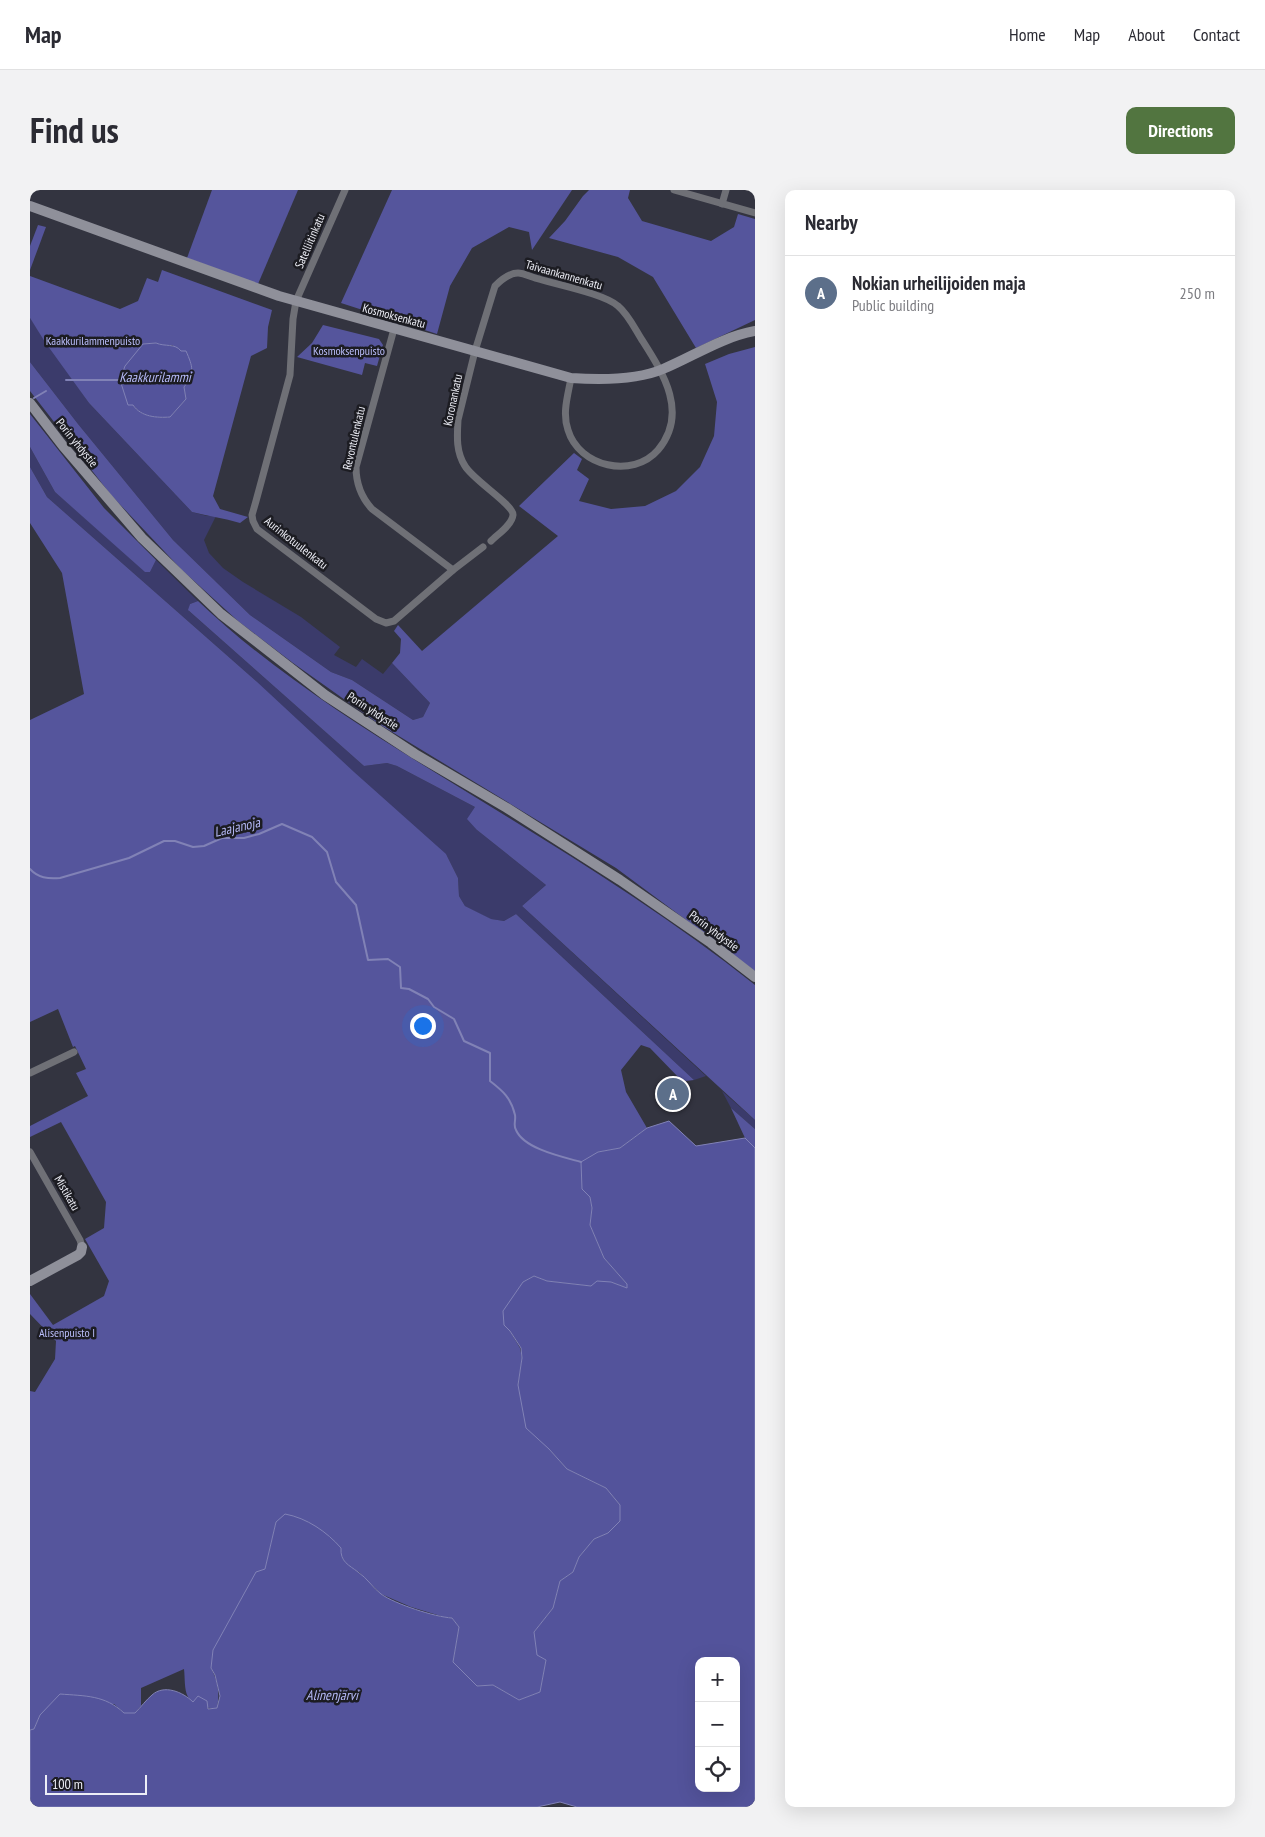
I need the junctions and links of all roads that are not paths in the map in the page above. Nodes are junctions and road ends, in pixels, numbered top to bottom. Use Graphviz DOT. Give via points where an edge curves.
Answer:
graph roads {
  1 [pos="345,190"];
  2 [pos="674,190"];
  3 [pos="726,190"];
  4 [pos="722,204"];
  5 [pos="30,206"];
  6 [pos="755,213"];
  7 [pos="296,301"];
  8 [pos="394,329"];
  9 [pos="755,331"];
  10 [pos="475,351"];
  11 [pos="661,370"];
  12 [pos="571,378"];
  13 [pos="30,403"];
  14 [pos="490,541"];
  15 [pos="483,547"];
  16 [pos="453,570"];
  17 [pos="755,977"];
  18 [pos="74,1052"];
  19 [pos="30,1073"];
  20 [pos="30,1152"];
  21 [pos="82,1247"];
  22 [pos="30,1281"];
  1 -- 7 [label="street, Satelliitinkatu"];
  2 -- 4 [label="street"];
  3 -- 4 [label="street"];
  4 -- 6 [label="street"];
  5 -- 7 [label="main road, Kosmoksenkatu"];
  7 -- 8 [label="main road, Kosmoksenkatu"];
  7 -- 16 [label="street, Aurinkotuulenkatu" via="290,375 252,515 257,529 376,619 386,623 394,621"];
  8 -- 10 [label="main road, Kosmoksenkatu"];
  8 -- 16 [label="street, Revontulenkatu" via="356,478 363,499 372,509"];
  9 -- 11 [label="main road, Kosmoksenkatu" via="729,337"];
  10 -- 11 [label="street, Taivaankannenkatu" via="495,286 518,273 611,301 624,313"];
  10 -- 12 [label="main road, Kosmoksenkatu"];
  10 -- 14 [label="street, Koronankatu" via="458,420 460,457 476,480 513,510 511,521"];
  11 -- 12 [label="main road, Kosmoksenkatu" via="615,378"];
  11 -- 12 [label="street" via="672,403 673,420 667,438 655,453 629,466 599,463 576,444 568,432 565,416"];
  13 -- 17 [label="main road, Porin yhdystie" via="142,538 222,614 325,695 620,880"];
  15 -- 16 [label="street, Aurinkotuulenkatu"];
  18 -- 19 [label="street"];
  20 -- 21 [label="street, Mistikatu"];
  21 -- 22 [label="main road" via="82,1252"];
}
